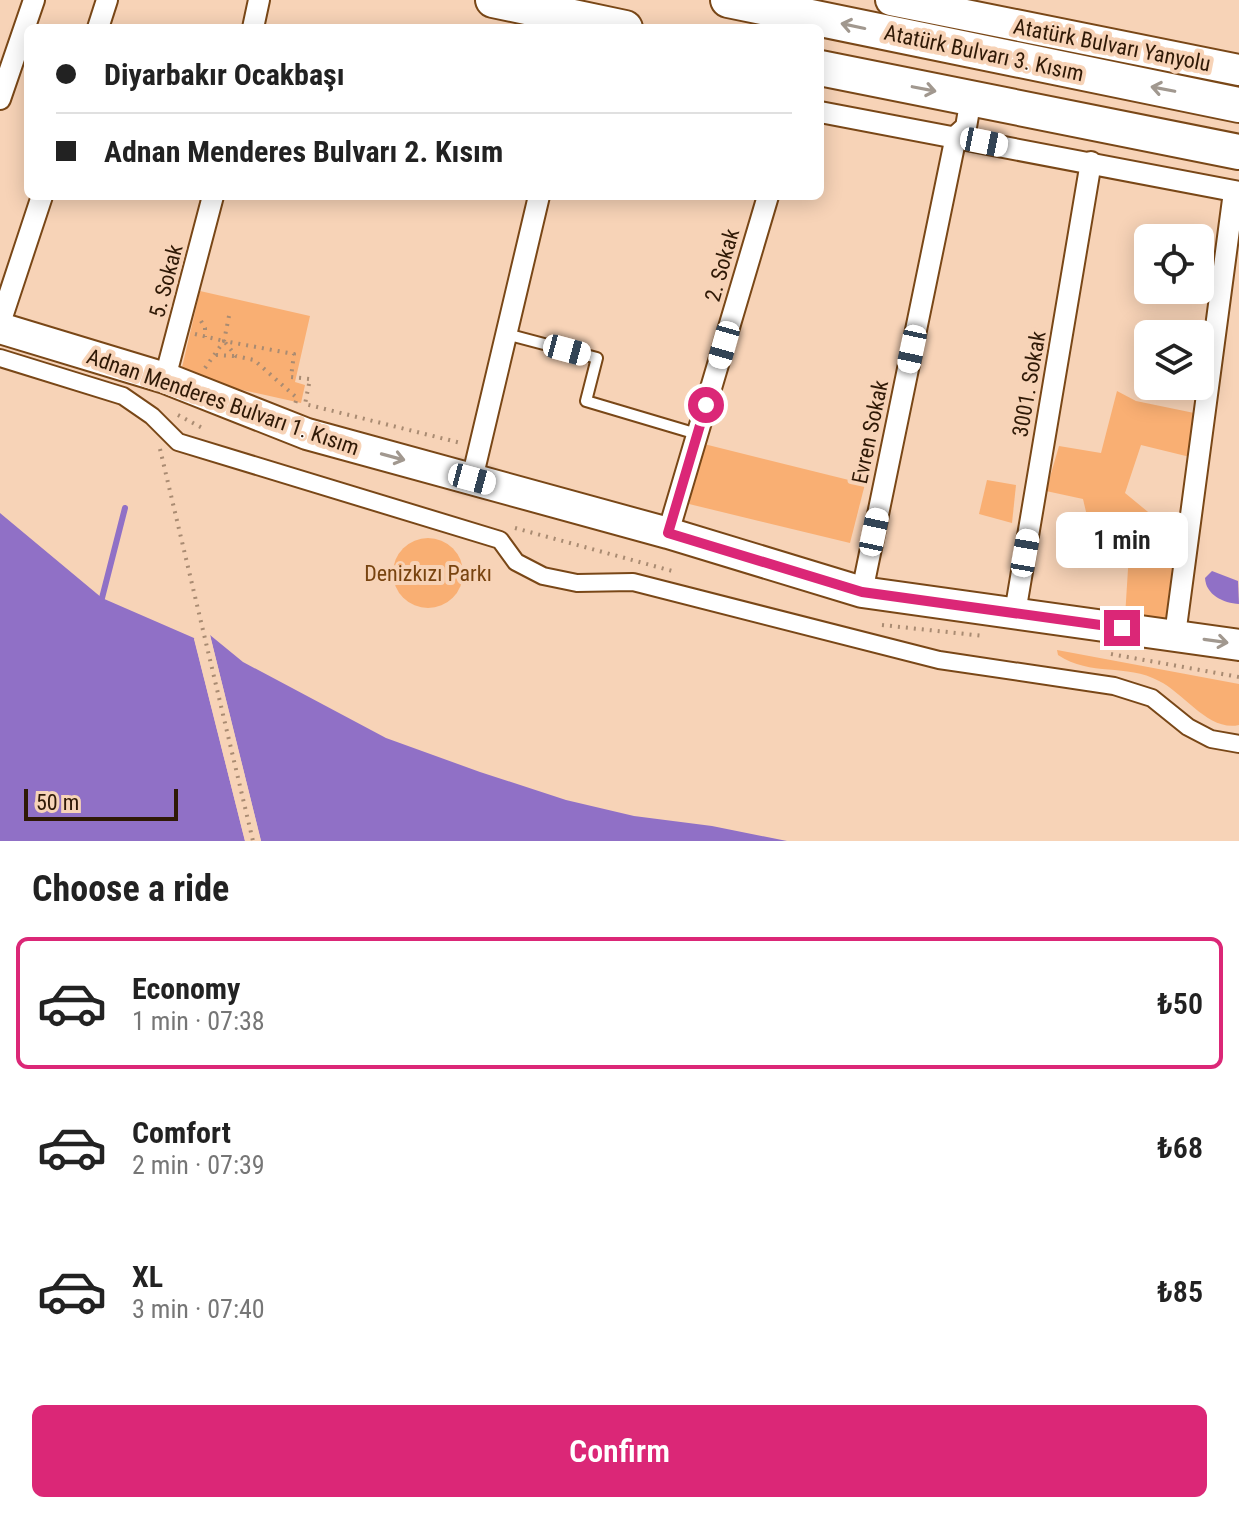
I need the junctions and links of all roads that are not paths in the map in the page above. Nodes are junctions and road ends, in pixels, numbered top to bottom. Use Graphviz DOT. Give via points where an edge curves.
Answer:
graph roads {
  1 [pos="34,0"];
  2 [pos="107,0"];
  3 [pos="259,0"];
  4 [pos="493,0"];
  5 [pos="728,0"];
  6 [pos="891,0"];
  7 [pos="1014,12"];
  8 [pos="26,24"];
  9 [pos="99,24"];
  10 [pos="254,24"];
  11 [pos="580,24"];
  12 [pos="24,29"];
  13 [pos="824,69"];
  14 [pos="1239,70"];
  15 [pos="971,98"];
  16 [pos="0,99"];
  17 [pos="1239,105"];
  18 [pos="824,113"];
  19 [pos="956,136"];
  20 [pos="1239,152"];
  21 [pos="1091,162"];
  22 [pos="1237,192"];
  23 [pos="41,200"];
  24 [pos="212,200"];
  25 [pos="538,200"];
  26 [pos="767,200"];
  27 [pos="0,325"];
  28 [pos="506,334"];
  29 [pos="0,358"];
  30 [pos="165,378"];
  31 [pos="697,434"];
  32 [pos="472,479"];
  33 [pos="668,533"];
  34 [pos="862,592"];
  35 [pos="1015,613"];
  36 [pos="1175,635"];
  37 [pos="1239,645"];
  38 [pos="1239,744"];
  1 -- 8 [label="street"];
  2 -- 9 [label="street"];
  3 -- 10 [label="street"];
  4 -- 11 [label="highway"];
  17 -- 5 [label="highway, Atatürk Bulvarı 3. Kısım, one-way"];
  6 -- 7 [label="main road, Atatürk Bulvarı Yanyolu"];
  7 -- 14 [label="main road, Atatürk Bulvarı Yanyolu"];
  12 -- 16 [label="street"];
  13 -- 15 [label="highway, Atatürk Bulvarı 3. Kısım, one-way"];
  15 -- 19 [label="street, Evren Sokak" via="966,127"];
  15 -- 20 [label="highway, Atatürk Bulvarı 3. Kısım"];
  18 -- 19 [label="street"];
  19 -- 21 [label="street"];
  19 -- 34 [label="street, Evren Sokak"];
  21 -- 22 [label="street"];
  21 -- 35 [label="street, 3001. Sokak"];
  22 -- 36 [label="street"];
  23 -- 27 [label="street"];
  24 -- 30 [label="street, 5. Sokak"];
  25 -- 28 [label="street"];
  26 -- 31 [label="street, 2. Sokak"];
  27 -- 30 [label="main road, Adnan Menderes Bulvarı 1. Kısım"];
  28 -- 31 [label="lane" via="597,358 586,401"];
  28 -- 32 [label="street"];
  29 -- 38 [label="street" via="123,396 178,442 500,540 516,562 543,576 577,583 633,582 939,660 1114,686 1152,698 1211,739"];
  30 -- 32 [label="main road, Adnan Menderes Bulvarı 1. Kısım, one-way" via="288,427"];
  31 -- 33 [label="street, 2. Sokak"];
  32 -- 33 [label="main road, Adnan Menderes Bulvarı 1. Kısım"];
  33 -- 34 [label="main road, Adnan Menderes Bulvarı 1. Kısım"];
  34 -- 35 [label="main road, Adnan Menderes Bulvarı 1. Kısım"];
  35 -- 36 [label="main road, Adnan Menderes Bulvarı 1. Kısım"];
  36 -- 37 [label="main road, Adnan Menderes Bulvarı 1. Kısım, one-way"];
}
